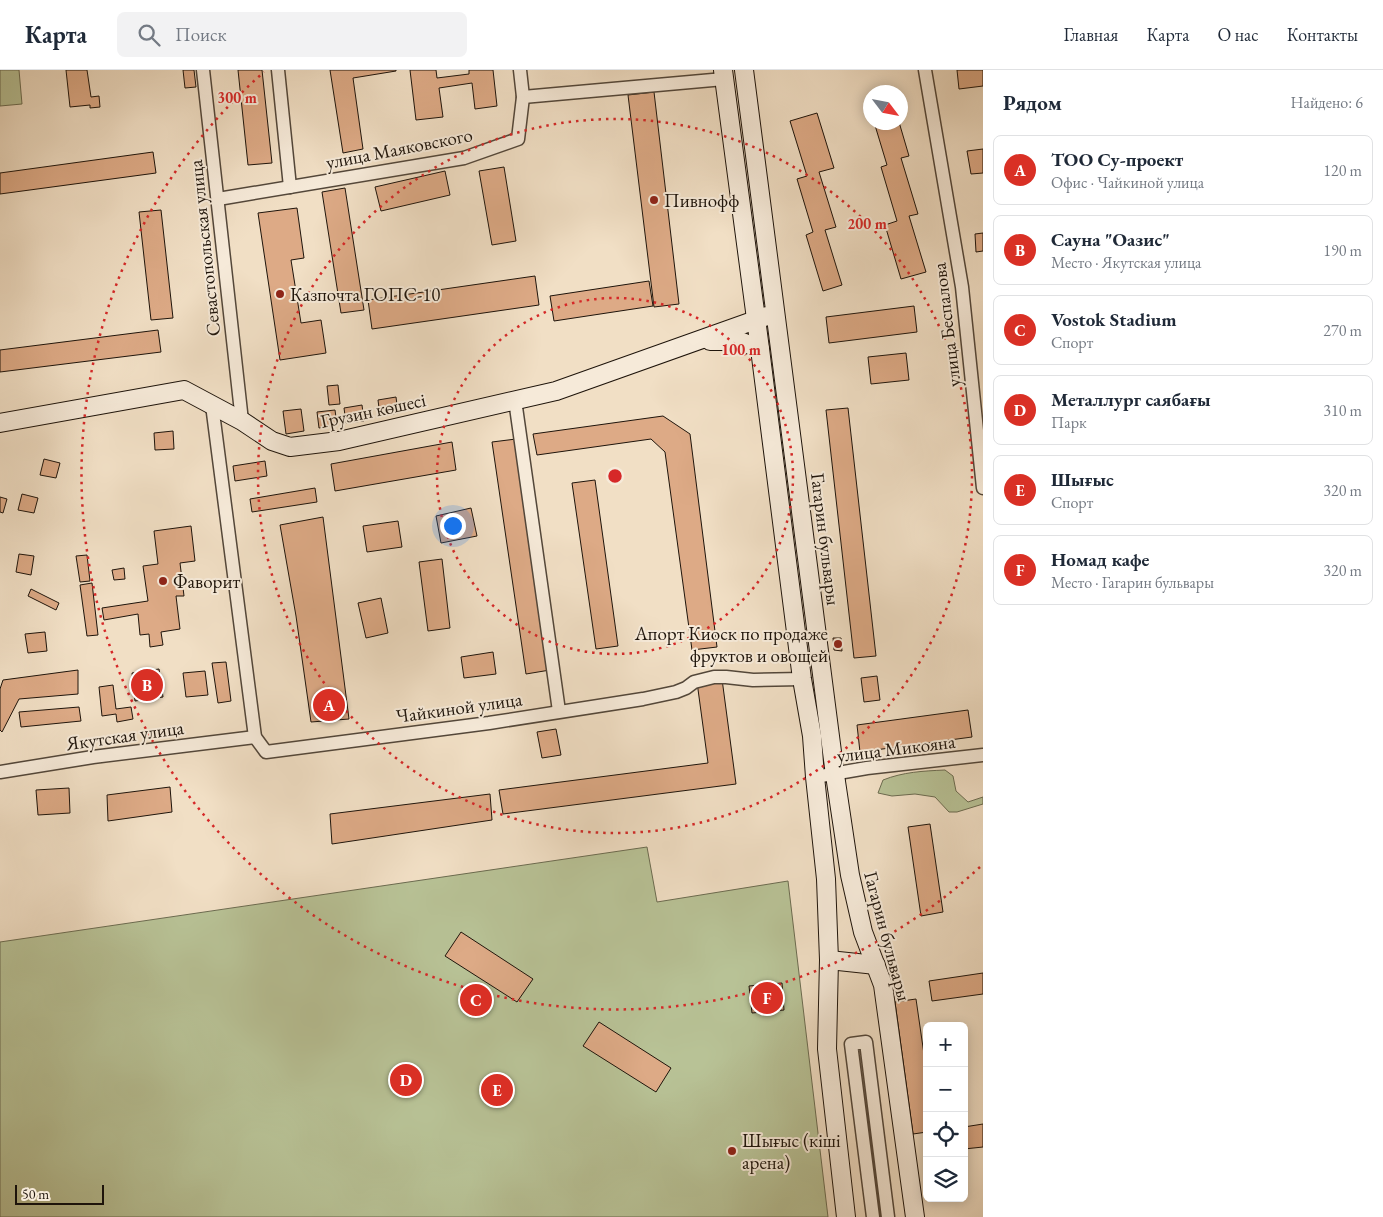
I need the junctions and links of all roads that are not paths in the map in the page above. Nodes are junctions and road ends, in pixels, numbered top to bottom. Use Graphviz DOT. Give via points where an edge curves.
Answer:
graph roads {
  1 [pos="203,70"];
  2 [pos="278,70"];
  3 [pos="520,70"];
  4 [pos="744,70"];
  5 [pos="925,70"];
  6 [pos="723,74"];
  7 [pos="523,97"];
  8 [pos="290,187"];
  9 [pos="218,199"];
  10 [pos="775,314"];
  11 [pos="756,319"];
  12 [pos="697,341"];
  13 [pos="760,349"];
  14 [pos="515,400"];
  15 [pos="212,405"];
  16 [pos="242,422"];
  17 [pos="0,423"];
  18 [pos="983,488"];
  19 [pos="802,679"];
  20 [pos="559,711"];
  21 [pos="255,737"];
  22 [pos="983,756"];
  23 [pos="0,772"];
  24 [pos="835,775"];
  25 [pos="814,777"];
  26 [pos="830,960"];
  27 [pos="876,965"];
  28 [pos="886,1201"];
  29 [pos="871,1204"];
  30 [pos="846,1217"];
  31 [pos="873,1217"];
  32 [pos="888,1217"];
  33 [pos="915,1217"];
  1 -- 9 [label="street, Севастопольская улица"];
  2 -- 8 [label="street"];
  3 -- 7 [label="street, улица Маяковского"];
  4 -- 10 [label="main road, Гагарин бульвары"];
  5 -- 18 [label="street, улица Беспалова" via="962,287"];
  6 -- 7 [label="street"];
  6 -- 11 [label="main road"];
  7 -- 8 [label="street, улица Маяковского" via="518,139 464,158"];
  8 -- 9 [label="street, улица Маяковского"];
  9 -- 16 [label="street, Севастопольская улица"];
  10 -- 11 [label="main road, Грузин көшесі"];
  10 -- 24 [label="main road, Гагарин бульвары"];
  11 -- 12 [label="main road, Грузин көшесі"];
  11 -- 13 [label="main road"];
  12 -- 13 [label="main road" via="740,341"];
  12 -- 14 [label="main road, Грузин көшесі" via="556,391"];
  13 -- 19 [label="main road"];
  14 -- 16 [label="main road, Грузин көшесі" via="339,441 290,447 272,442"];
  14 -- 20 [label="street"];
  15 -- 16 [label="main road, Грузин көшесі"];
  15 -- 17 [label="main road, Грузин көшесі" via="184,390"];
  15 -- 21 [label="street"];
  19 -- 20 [label="street, Чайкиной улица" via="714,677 694,682 676,692"];
  19 -- 25 [label="main road" via="812,736"];
  20 -- 21 [label="street, Чайкиной улица" via="266,752"];
  21 -- 23 [label="street, Якутская улица"];
  22 -- 24 [label="street, улица Микояна" via="867,768"];
  24 -- 25 [label="street, улица Микояна"];
  24 -- 27 [label="main road, Гагарин бульвары" via="850,875 863,932"];
  25 -- 26 [label="main road" via="826,879"];
  26 -- 27 [label="main road"];
  26 -- 30 [label="main road" via="827,1049"];
  27 -- 33 [label="main road, Гагарин бульвары" via="883,985"];
  28 -- 29 [label="street"];
  28 -- 29 [label="street" via="866,1042 850,1044"];
  28 -- 32 [label="street"];
  29 -- 31 [label="street"];
}
